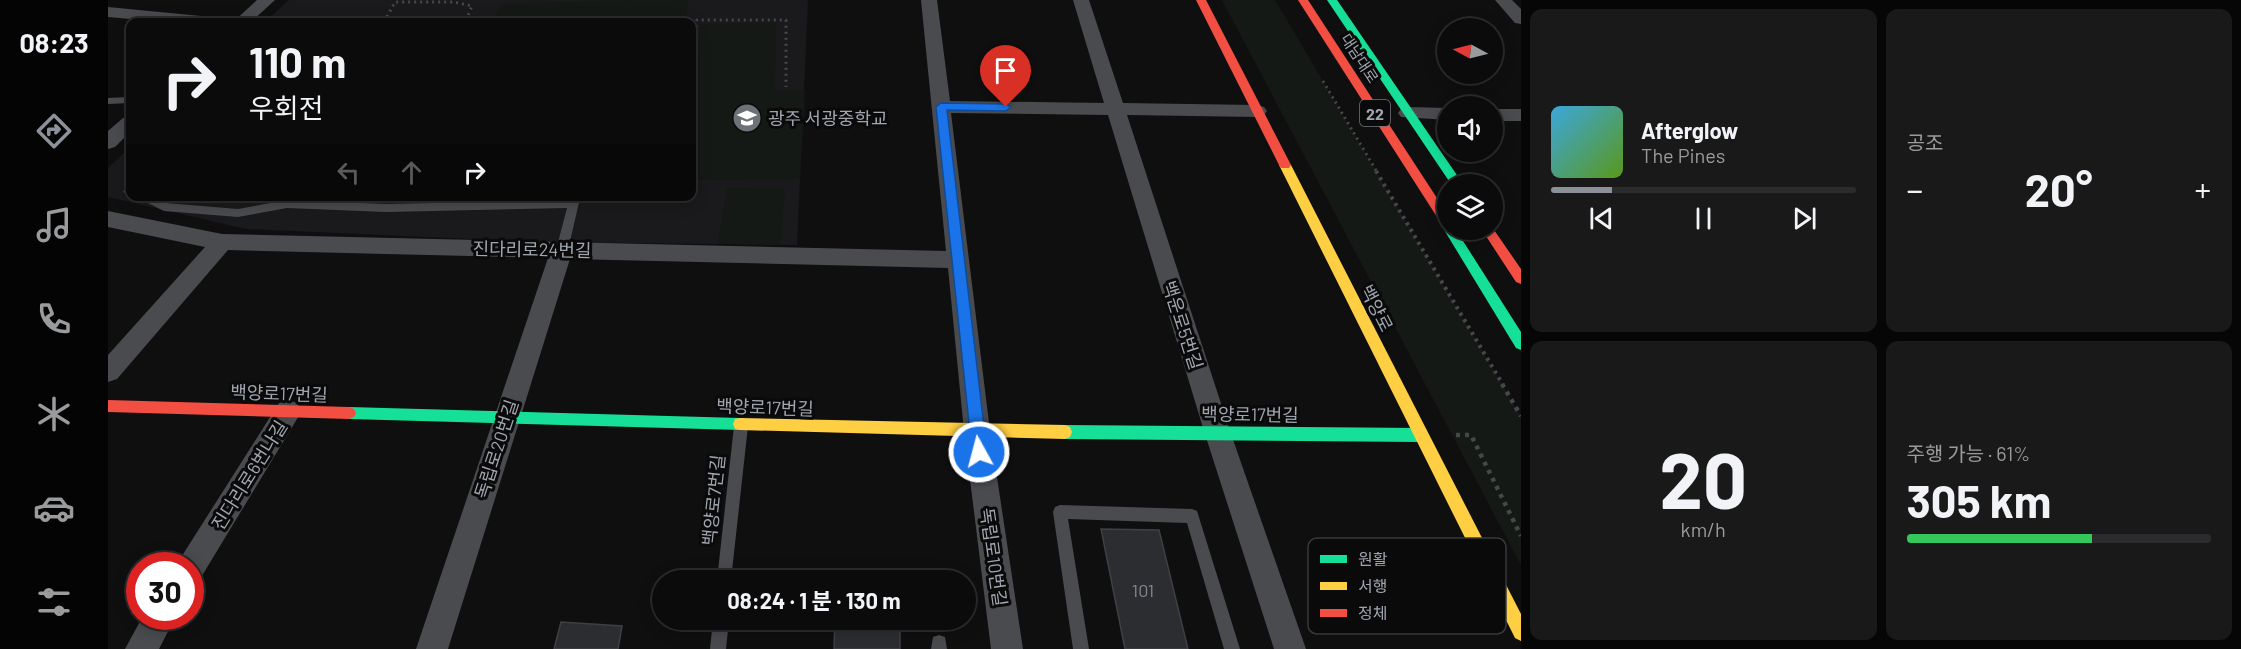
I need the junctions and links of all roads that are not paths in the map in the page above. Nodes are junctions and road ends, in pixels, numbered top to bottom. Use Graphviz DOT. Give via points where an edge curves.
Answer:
graph roads {
  1 [pos="267,0"];
  2 [pos="929,0"];
  3 [pos="1080,0"];
  4 [pos="1201,0"];
  5 [pos="1304,0"];
  6 [pos="1332,0"];
  7 [pos="1503,0"];
  8 [pos="108,12"];
  9 [pos="170,18"];
  10 [pos="246,18"];
  11 [pos="1521,19"];
  12 [pos="126,100"];
  13 [pos="108,101"];
  14 [pos="941,107"];
  15 [pos="1113,109"];
  16 [pos="1257,111"];
  17 [pos="1408,114"];
  18 [pos="1437,114"];
  19 [pos="1503,115"];
  20 [pos="1521,115"];
  21 [pos="126,126"];
  22 [pos="108,142"];
  23 [pos="1450,174"];
  24 [pos="150,201"];
  25 [pos="550,201"];
  26 [pos="574,201"];
  27 [pos="1437,208"];
  28 [pos="108,219"];
  29 [pos="1456,240"];
  30 [pos="1495,240"];
  31 [pos="222,242"];
  32 [pos="562,250"];
  33 [pos="958,260"];
  34 [pos="1521,279"];
  35 [pos="1521,344"];
  36 [pos="108,372"];
  37 [pos="108,405"];
  38 [pos="288,411"];
  39 [pos="506,418"];
  40 [pos="741,425"];
  41 [pos="977,431"];
  42 [pos="1217,431"];
  43 [pos="1420,435"];
  44 [pos="1473,538"];
  45 [pos="201,552"];
  46 [pos="725,570"];
  47 [pos="1506,603"];
  48 [pos="153,630"];
  49 [pos="720,630"];
  50 [pos="1521,632"];
  51 [pos="141,649"];
  52 [pos="432,649"];
  53 [pos="718,649"];
  54 [pos="1007,649"];
  55 [pos="1081,649"];
  56 [pos="1232,649"];
  57 [pos="1290,649"];
  1 -- 10 [label="street"];
  2 -- 14 [label="street, 독립로10번길"];
  3 -- 15 [label="street, 백운로5번길"];
  4 -- 16 [label="street, 백양로"];
  5 -- 27 [label="street, 대남대로 / 22"];
  6 -- 17 [label="street, 대남대로 / 22"];
  7 -- 11 [label="street"];
  8 -- 9 [label="street"];
  12 -- 13 [label="lane"];
  14 -- 15 [label="street"];
  14 -- 33 [label="street, 독립로10번길"];
  15 -- 16 [label="street"];
  15 -- 42 [label="street, 백운로5번길"];
  16 -- 43 [label="street, 백양로"];
  17 -- 18 [label="street"];
  17 -- 23 [label="street, 대남대로 / 22"];
  19 -- 20 [label="street"];
  21 -- 22 [label="street"];
  24 -- 25 [label="lane" via="164,207 238,213 288,204 386,208"];
  26 -- 32 [label="lane"];
  28 -- 31 [label="street, 진다리로24번길"];
  29 -- 35 [label="street"];
  30 -- 34 [label="street"];
  31 -- 32 [label="street, 진다리로24번길"];
  31 -- 36 [label="street"];
  32 -- 33 [label="street, 진다리로24번길"];
  32 -- 39 [label="street, 독립로20번길"];
  33 -- 41 [label="street, 독립로10번길"];
  37 -- 38 [label="street, 백양로17번길"];
  38 -- 39 [label="street, 백양로17번길"];
  38 -- 45 [label="street, 진다리로6번나길"];
  39 -- 40 [label="street, 백양로17번길"];
  39 -- 52 [label="street, 독립로20번길"];
  40 -- 41 [label="street, 백양로17번길"];
  40 -- 46 [label="lane, 백양로7번길"];
  41 -- 42 [label="street, 백양로17번길"];
  41 -- 54 [label="street, 독립로10번길"];
  42 -- 43 [label="street, 백양로17번길"];
  42 -- 57 [label="street, 백운로5번길"];
  43 -- 44 [label="street, 백양로"];
  47 -- 50 [label="street, 백양로"];
  48 -- 51 [label="street"];
  49 -- 53 [label="lane"];
  55 -- 56 [label="lane" via="1060,512 1192,516"];
}
